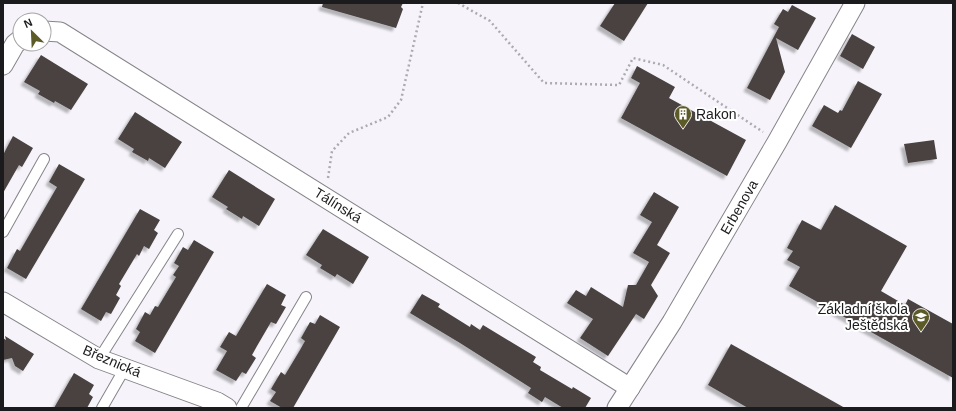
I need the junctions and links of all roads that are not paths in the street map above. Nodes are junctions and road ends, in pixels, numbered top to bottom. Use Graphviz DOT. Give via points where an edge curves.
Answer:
graph roads {
  1 [pos="855,3"];
  2 [pos="52,32"];
  3 [pos="12,49"];
  4 [pos="3,65"];
  5 [pos="44,159"];
  6 [pos="3,232"];
  7 [pos="178,234"];
  8 [pos="306,297"];
  9 [pos="3,302"];
  10 [pos="99,359"];
  11 [pos="125,368"];
  12 [pos="630,388"];
  13 [pos="102,408"];
  14 [pos="227,408"];
  15 [pos="241,408"];
  16 [pos="617,408"];
  1 -- 12 [label="street, Erbenova" via="672,322"];
  2 -- 12 [label="street, Tálínská" via="60,32"];
  3 -- 4 [label="street"];
  5 -- 6 [label="lane"];
  7 -- 10 [label="lane"];
  8 -- 15 [label="lane"];
  9 -- 10 [label="street, Březnická"];
  10 -- 11 [label="street, Březnická"];
  11 -- 13 [label="lane"];
  11 -- 14 [label="street, Březnická"];
  12 -- 16 [label="street, Erbenova"];
}
